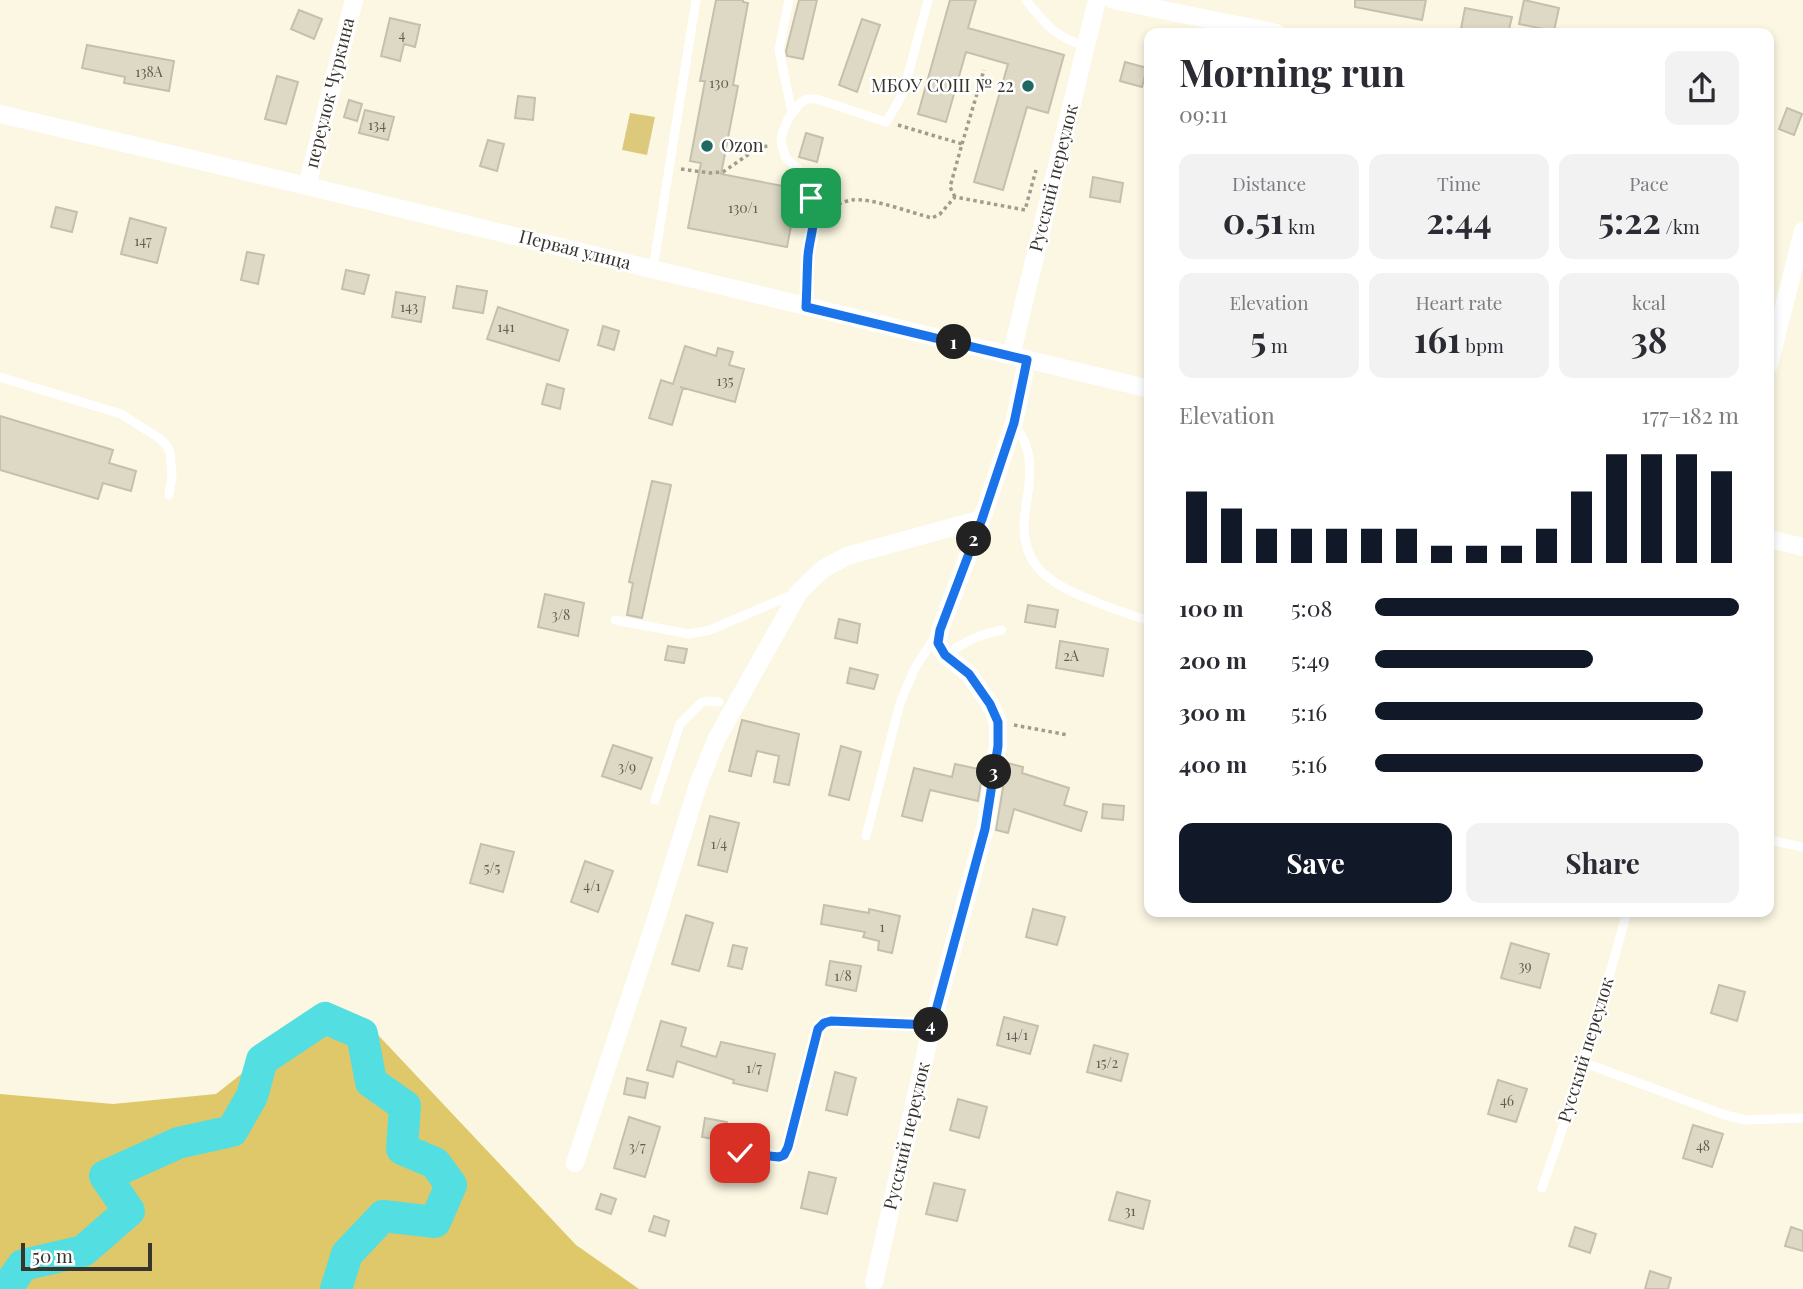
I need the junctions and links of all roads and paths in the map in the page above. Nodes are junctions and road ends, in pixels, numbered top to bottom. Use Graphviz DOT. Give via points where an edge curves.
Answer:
graph roads {
  1 [pos="354,0"];
  2 [pos="696,0"];
  3 [pos="789,0"];
  4 [pos="928,0"];
  5 [pos="1026,0"];
  6 [pos="1097,0"];
  7 [pos="1113,0"];
  8 [pos="1252,28"];
  9 [pos="1086,46"];
  10 [pos="984,70"];
  11 [pos="793,113"];
  12 [pos="0,114"];
  13 [pos="886,122"];
  14 [pos="962,144"];
  15 [pos="783,146"];
  16 [pos="1038,165"];
  17 [pos="668,167"];
  18 [pos="307,186"];
  19 [pos="955,197"];
  20 [pos="815,217"];
  21 [pos="1803,231"];
  22 [pos="653,269"];
  23 [pos="806,307"];
  24 [pos="1774,345"];
  25 [pos="1019,358"];
  26 [pos="0,377"];
  27 [pos="1144,388"];
  28 [pos="1014,423"];
  29 [pos="169,495"];
  30 [pos="982,519"];
  31 [pos="1774,540"];
  32 [pos="1803,547"];
  33 [pos="799,592"];
  34 [pos="1144,619"];
  35 [pos="615,620"];
  36 [pos="940,630"];
  37 [pos="1002,630"];
  38 [pos="945,655"];
  39 [pos="719,702"];
  40 [pos="998,722"];
  41 [pos="1068,735"];
  42 [pos="655,800"];
  43 [pos="866,836"];
  44 [pos="1774,841"];
  45 [pos="1803,848"];
  46 [pos="1626,917"];
  47 [pos="932,1025"];
  48 [pos="1585,1063"];
  49 [pos="1803,1118"];
  50 [pos="740,1153"];
  51 [pos="575,1163"];
  52 [pos="1542,1188"];
  53 [pos="873,1286"];
  1 -- 18 [label="street, переулок Чуркина"];
  2 -- 17 [label="lane"];
  3 -- 11 [label="lane" via="779,50"];
  4 -- 13 [label="lane" via="904,90"];
  5 -- 9 [label="lane" via="1054,32"];
  6 -- 9 [label="street, Русский переулок"];
  7 -- 8 [label="street"];
  9 -- 25 [label="street, Русский переулок"];
  10 -- 14 [label="path"];
  11 -- 13 [label="lane" via="800,103 817,99"];
  11 -- 15 [label="lane" via="782,134"];
  12 -- 18 [label="street, Первая улица"];
  13 -- 14 [label="path"];
  14 -- 19 [label="path" via="950,187"];
  15 -- 17 [label="path" via="759,146 723,172"];
  15 -- 20 [label="lane" via="786,158 805,175"];
  16 -- 19 [label="path" via="1025,210"];
  17 -- 22 [label="lane"];
  18 -- 22 [label="street, Первая улица"];
  19 -- 20 [label="path" via="932,218 864,200 838,204"];
  20 -- 23 [label="lane"];
  21 -- 24 [label="street"];
  22 -- 23 [label="street, Первая улица"];
  23 -- 25 [label="street, Первая улица"];
  25 -- 27 [label="street, Первая улица"];
  25 -- 28 [label="street, Русский переулок"];
  26 -- 29 [label="lane" via="121,414 159,438 170,453"];
  28 -- 30 [label="street, Русский переулок"];
  28 -- 34 [label="lane" via="1029,460 1026,548 1039,571 1074,593"];
  30 -- 33 [label="street" via="847,556 823,569"];
  30 -- 36 [label="street, Русский переулок"];
  31 -- 32 [label="street"];
  33 -- 35 [label="lane" via="698,633"];
  33 -- 51 [label="street" via="717,738 699,782"];
  36 -- 38 [label="street" via="938,643"];
  36 -- 43 [label="lane" via="915,668 901,703"];
  37 -- 38 [label="lane" via="981,634"];
  38 -- 40 [label="street" via="969,674"];
  39 -- 42 [label="lane" via="701,703 680,724"];
  40 -- 41 [label="path"];
  40 -- 47 [label="street, Русский переулок" via="985,829"];
  44 -- 45 [label="lane"];
  46 -- 48 [label="lane, Русский переулок"];
  47 -- 50 [label="lane" via="824,1023 818,1029 784,1155"];
  47 -- 53 [label="street, Русский переулок"];
  48 -- 49 [label="lane" via="1725,1115 1746,1120"];
  48 -- 52 [label="lane, Русский переулок"];
}
